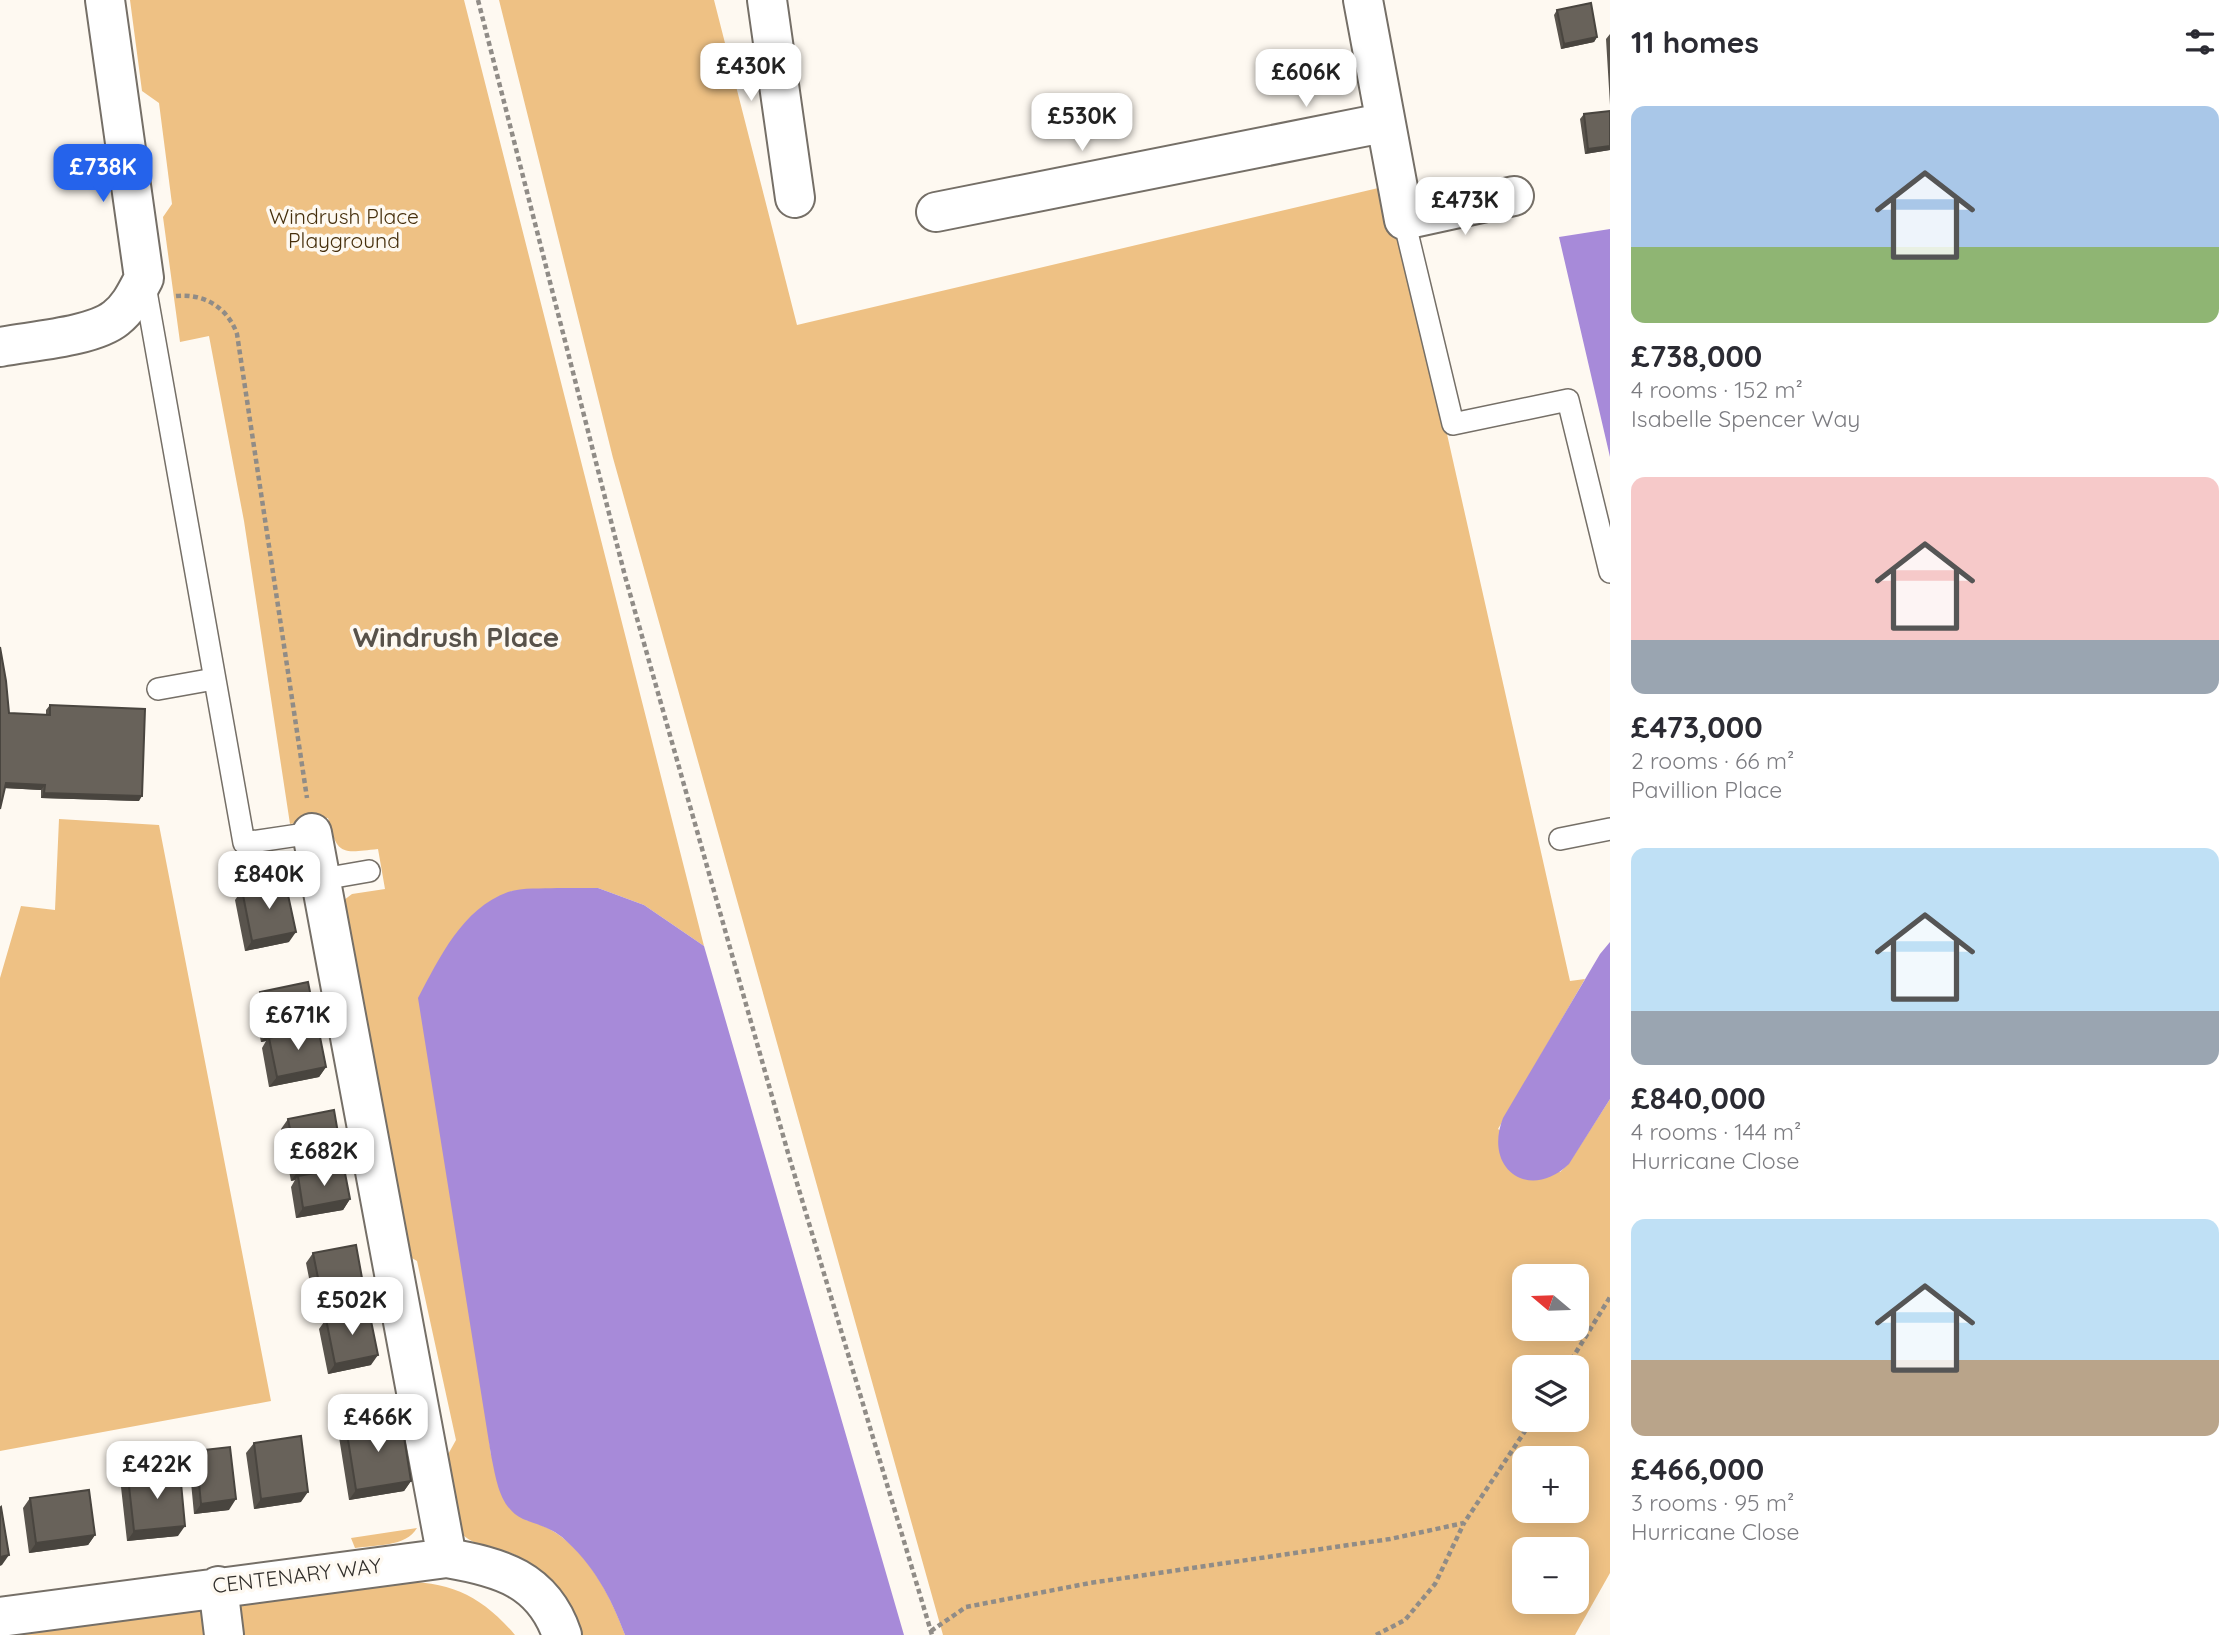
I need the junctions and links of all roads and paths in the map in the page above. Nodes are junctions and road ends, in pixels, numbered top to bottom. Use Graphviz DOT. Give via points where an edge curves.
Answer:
graph roads {
  1 [pos="105,0"];
  2 [pos="478,0"];
  3 [pos="767,0"];
  4 [pos="1363,0"];
  5 [pos="1383,123"];
  6 [pos="1514,197"];
  7 [pos="795,198"];
  8 [pos="936,212"];
  9 [pos="1404,220"];
  10 [pos="146,289"];
  11 [pos="0,347"];
  12 [pos="1610,572"];
  13 [pos="214,679"];
  14 [pos="158,689"];
  15 [pos="1610,829"];
  16 [pos="312,833"];
  17 [pos="1560,839"];
  18 [pos="369,871"];
  19 [pos="323,878"];
  20 [pos="1610,1297"];
  21 [pos="1574,1355"];
  22 [pos="1524,1432"];
  23 [pos="1464,1522"];
  24 [pos="447,1558"];
  25 [pos="218,1586"];
  26 [pos="0,1617"];
  27 [pos="931,1633"];
  28 [pos="224,1635"];
  29 [pos="562,1635"];
  30 [pos="1376,1635"];
  1 -- 10 [label="street"];
  2 -- 27 [label="path" via="625,576 788,1153"];
  3 -- 7 [label="street"];
  4 -- 5 [label="street"];
  5 -- 8 [label="street"];
  5 -- 9 [label="street"];
  6 -- 9 [label="street"];
  9 -- 12 [label="lane" via="1453,424 1568,400"];
  10 -- 11 [label="street" via="115,320 88,330"];
  10 -- 13 [label="lane"];
  10 -- 16 [label="path" via="208,301 226,313 237,334"];
  13 -- 14 [label="lane"];
  13 -- 16 [label="lane" via="244,843"];
  15 -- 17 [label="lane"];
  16 -- 19 [label="street"];
  18 -- 19 [label="lane"];
  19 -- 24 [label="street"];
  20 -- 21 [label="path"];
  22 -- 23 [label="path"];
  23 -- 27 [label="path" via="1390,1539 1090,1583 966,1607"];
  23 -- 30 [label="path" via="1435,1584 1405,1620"];
  24 -- 25 [label="street, CENTENARY WAY"];
  24 -- 29 [label="street, CENTENARY WAY" via="484,1564 530,1585 557,1620"];
  25 -- 26 [label="street, CENTENARY WAY"];
  25 -- 28 [label="street"];
}
